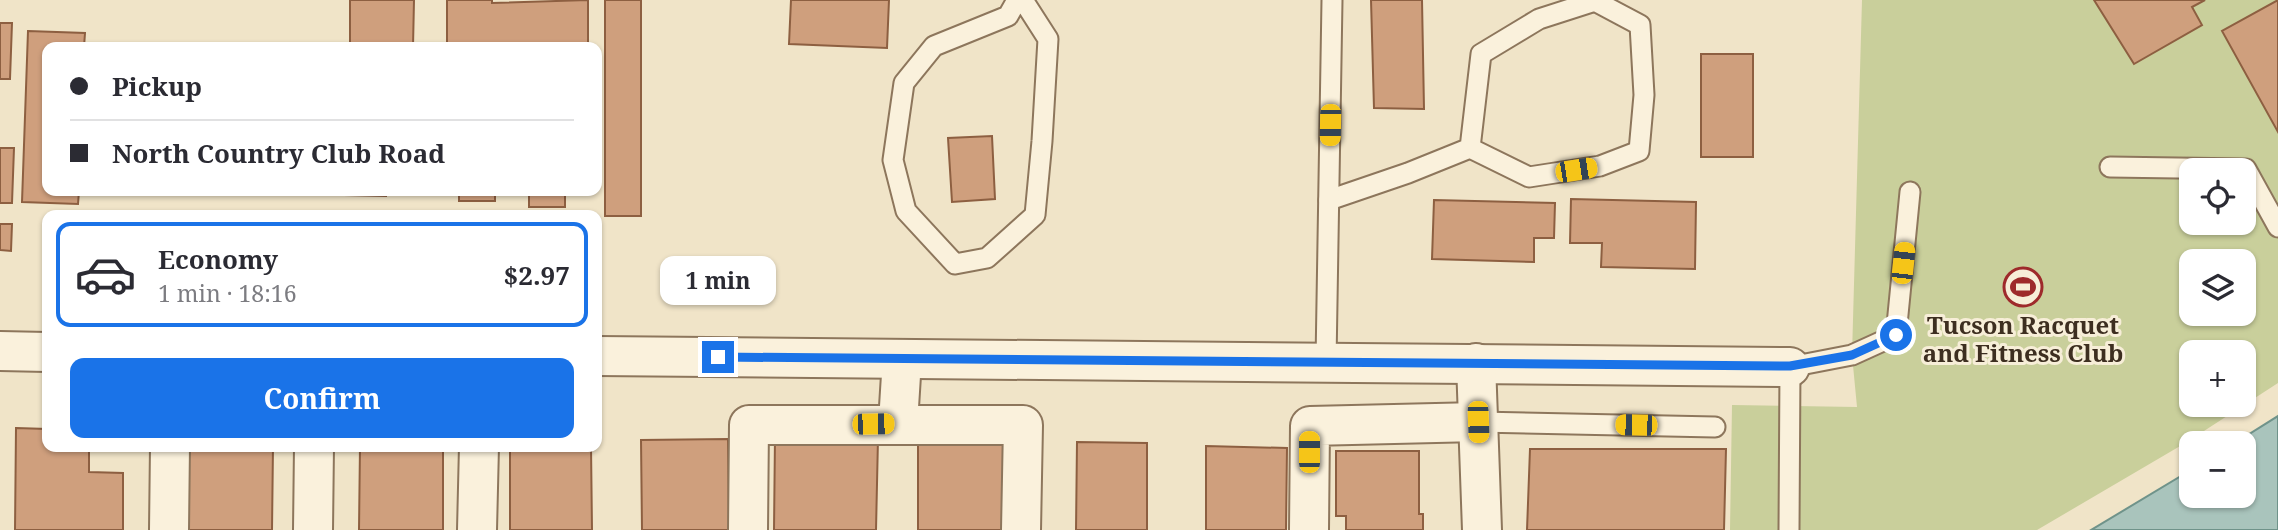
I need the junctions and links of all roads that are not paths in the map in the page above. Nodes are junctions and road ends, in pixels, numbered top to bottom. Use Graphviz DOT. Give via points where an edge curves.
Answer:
graph roads {
  1 [pos="1017,0"];
  2 [pos="1023,0"];
  3 [pos="1332,0"];
  4 [pos="1470,148"];
  5 [pos="2110,167"];
  6 [pos="1910,192"];
  7 [pos="1329,200"];
  8 [pos="2278,228"];
  9 [pos="0,351"];
  10 [pos="42,352"];
  11 [pos="602,356"];
  12 [pos="902,359"];
  13 [pos="1326,362"];
  14 [pos="1476,363"];
  15 [pos="1790,366"];
  16 [pos="1478,422"];
  17 [pos="898,423"];
  18 [pos="1715,427"];
  19 [pos="170,452"];
  20 [pos="314,452"];
  21 [pos="479,452"];
  22 [pos="169,530"];
  23 [pos="313,530"];
  24 [pos="478,530"];
  25 [pos="748,530"];
  26 [pos="1021,530"];
  27 [pos="1309,530"];
  28 [pos="1482,530"];
  29 [pos="1789,530"];
  1 -- 2 [label="lane" via="1008,16 934,46 904,83 893,160 906,211 956,264 988,258 1035,215 1048,39"];
  3 -- 7 [label="lane"];
  4 -- 4 [label="lane" via="1529,177 1600,166 1639,151 1644,95 1640,25 1595,1 1539,19 1481,54"];
  4 -- 7 [label="lane"];
  5 -- 8 [label="lane" via="2246,169"];
  6 -- 15 [label="lane" via="1896,335 1852,355"];
  7 -- 13 [label="lane"];
  9 -- 10 [label="street"];
  11 -- 12 [label="street"];
  12 -- 13 [label="street"];
  12 -- 17 [label="street"];
  13 -- 14 [label="street"];
  14 -- 15 [label="street"];
  14 -- 16 [label="street"];
  15 -- 29 [label="lane"];
  16 -- 18 [label="lane"];
  16 -- 27 [label="street" via="1310,426"];
  16 -- 28 [label="street"];
  17 -- 25 [label="street" via="749,425"];
  17 -- 26 [label="street" via="1023,425"];
  19 -- 22 [label="street"];
  20 -- 23 [label="street"];
  21 -- 24 [label="street"];
}
